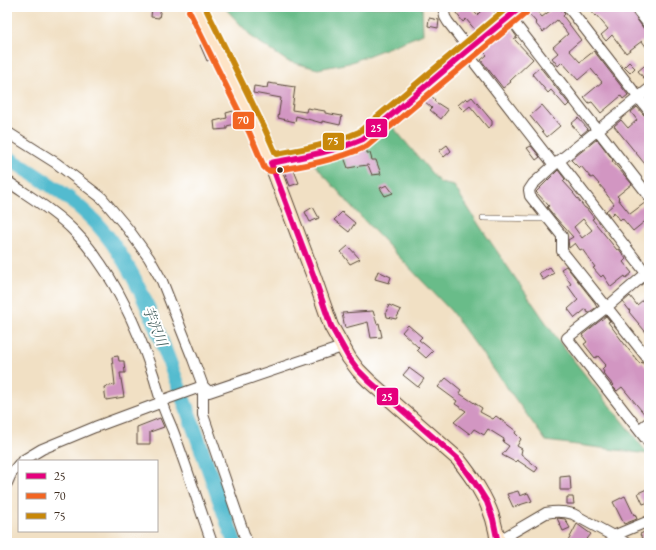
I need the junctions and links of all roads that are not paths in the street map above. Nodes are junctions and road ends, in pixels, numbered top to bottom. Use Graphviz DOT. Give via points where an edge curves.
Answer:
graph roads {
  1 [pos="196,7"];
  2 [pos="443,7"];
  3 [pos="521,7"];
  4 [pos="568,7"];
  5 [pos="635,7"];
  6 [pos="506,12"];
  7 [pos="649,25"];
  8 [pos="467,51"];
  9 [pos="649,89"];
  10 [pos="638,97"];
  11 [pos="649,111"];
  12 [pos="598,130"];
  13 [pos="7,132"];
  14 [pos="271,163"];
  15 [pos="556,163"];
  16 [pos="7,182"];
  17 [pos="649,196"];
  18 [pos="483,218"];
  19 [pos="548,219"];
  20 [pos="648,274"];
  21 [pos="607,307"];
  22 [pos="342,347"];
  23 [pos="649,360"];
  24 [pos="202,386"];
  25 [pos="161,401"];
  26 [pos="649,422"];
  27 [pos="639,430"];
  28 [pos="649,443"];
  29 [pos="24,460"];
  30 [pos="18,465"];
  31 [pos="7,482"];
  32 [pos="649,521"];
  33 [pos="613,536"];
  34 [pos="498,542"];
  35 [pos="212,543"];
  36 [pos="247,543"];
  37 [pos="626,543"];
  1 -- 14 [label="street"];
  2 -- 8 [label="street" via="445,17"];
  3 -- 6 [label="street"];
  4 -- 10 [label="street"];
  5 -- 7 [label="street"];
  6 -- 8 [label="street"];
  6 -- 12 [label="street"];
  8 -- 14 [label="street" via="363,139 336,150"];
  8 -- 15 [label="street"];
  9 -- 10 [label="street"];
  10 -- 11 [label="street"];
  10 -- 12 [label="street"];
  12 -- 15 [label="street"];
  12 -- 17 [label="street"];
  13 -- 24 [label="street" via="56,163 102,198 128,229 162,281"];
  14 -- 22 [label="street" via="331,326"];
  15 -- 19 [label="street" via="529,190 530,196"];
  15 -- 20 [label="street"];
  16 -- 25 [label="street" via="61,219 90,249 102,266 131,317"];
  18 -- 19 [label="lane"];
  19 -- 21 [label="street" via="562,236 562,251"];
  20 -- 21 [label="street"];
  21 -- 23 [label="street"];
  21 -- 27 [label="street" via="567,338"];
  22 -- 24 [label="street" via="209,392"];
  22 -- 34 [label="street" via="369,381 453,455 469,473 487,504"];
  24 -- 25 [label="street"];
  24 -- 36 [label="street" via="203,415"];
  25 -- 29 [label="street" via="42,449"];
  25 -- 35 [label="street"];
  26 -- 27 [label="street"];
  27 -- 28 [label="street"];
  30 -- 31 [label="street"];
  32 -- 33 [label="street"];
  33 -- 34 [label="street" via="573,514 555,511 546,513"];
  33 -- 37 [label="street"];
}
